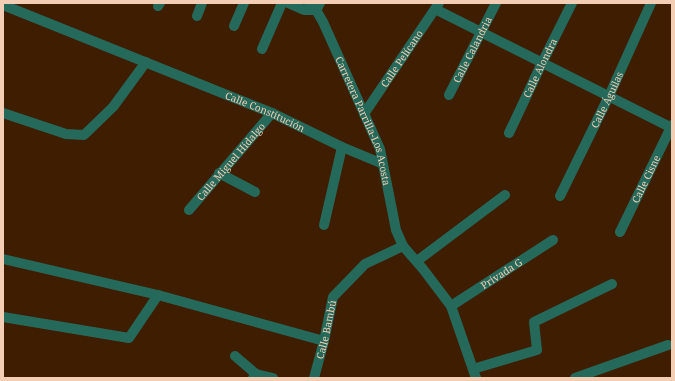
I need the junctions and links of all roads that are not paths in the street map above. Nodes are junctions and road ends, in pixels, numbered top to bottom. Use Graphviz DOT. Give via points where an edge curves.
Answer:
graph roads {
  1 [pos="202,3"];
  2 [pos="244,3"];
  3 [pos="282,3"];
  4 [pos="288,3"];
  5 [pos="496,3"];
  6 [pos="572,3"];
  7 [pos="651,3"];
  8 [pos="3,5"];
  9 [pos="315,5"];
  10 [pos="437,6"];
  11 [pos="197,16"];
  12 [pos="234,26"];
  13 [pos="481,33"];
  14 [pos="262,49"];
  15 [pos="146,62"];
  16 [pos="542,63"];
  17 [pos="449,95"];
  18 [pos="610,96"];
  19 [pos="3,113"];
  20 [pos="272,113"];
  21 [pos="364,114"];
  22 [pos="672,127"];
  23 [pos="509,133"];
  24 [pos="342,147"];
  25 [pos="383,164"];
  26 [pos="220,173"];
  27 [pos="255,192"];
  28 [pos="505,195"];
  29 [pos="560,196"];
  30 [pos="189,210"];
  31 [pos="324,225"];
  32 [pos="620,232"];
  33 [pos="553,240"];
  34 [pos="403,246"];
  35 [pos="3,259"];
  36 [pos="417,262"];
  37 [pos="612,284"];
  38 [pos="158,295"];
  39 [pos="451,306"];
  40 [pos="3,317"];
  41 [pos="324,341"];
  42 [pos="668,345"];
  43 [pos="235,356"];
  44 [pos="474,374"];
  45 [pos="255,376"];
  46 [pos="273,378"];
  47 [pos="314,378"];
  48 [pos="575,378"];
  1 -- 11 [label="street"];
  2 -- 12 [label="street"];
  3 -- 14 [label="street"];
  4 -- 9 [label="street" via="304,10"];
  5 -- 13 [label="street, Calle Calandria"];
  6 -- 16 [label="street, Calle Alondra"];
  7 -- 18 [label="street, Calle Águilas"];
  8 -- 15 [label="street, Calle Constitución"];
  9 -- 21 [label="street, Carretera Parrilla-Los Acosta"];
  10 -- 13 [label="street"];
  10 -- 21 [label="street, Calle Pelícano"];
  13 -- 16 [label="street"];
  13 -- 17 [label="street, Calle Calandria"];
  15 -- 19 [label="street" via="112,107 84,135 66,134"];
  15 -- 20 [label="street, Calle Constitución"];
  16 -- 18 [label="street"];
  16 -- 23 [label="street, Calle Alondra"];
  18 -- 22 [label="street"];
  18 -- 29 [label="street, Calle Águilas"];
  20 -- 24 [label="street, Calle Constitución"];
  20 -- 26 [label="street, Calle Miguel Hidalgo"];
  21 -- 25 [label="street, Carretera Parrilla-Los Acosta" via="380,149"];
  22 -- 32 [label="street, Calle Cisne"];
  24 -- 25 [label="street, Calle Constitución"];
  24 -- 31 [label="street"];
  25 -- 34 [label="street, Carretera Parrilla-Los Acosta" via="396,230"];
  26 -- 27 [label="street"];
  26 -- 30 [label="street, Calle Miguel Hidalgo"];
  28 -- 36 [label="street"];
  33 -- 39 [label="street, Privada G"];
  34 -- 36 [label="street, Carretera Parrilla-Los Acosta"];
  34 -- 41 [label="street, Calle Bambú" via="365,264 333,297"];
  35 -- 38 [label="street"];
  36 -- 39 [label="street, Carretera Parrilla-Los Acosta"];
  37 -- 44 [label="street" via="534,322 537,350"];
  38 -- 40 [label="street" via="129,338"];
  38 -- 41 [label="street"];
  39 -- 44 [label="street, Carretera Parrilla-Los Acosta"];
  41 -- 47 [label="street, Calle Bambú"];
  42 -- 48 [label="street"];
  43 -- 45 [label="street"];
  45 -- 46 [label="street"];
}
